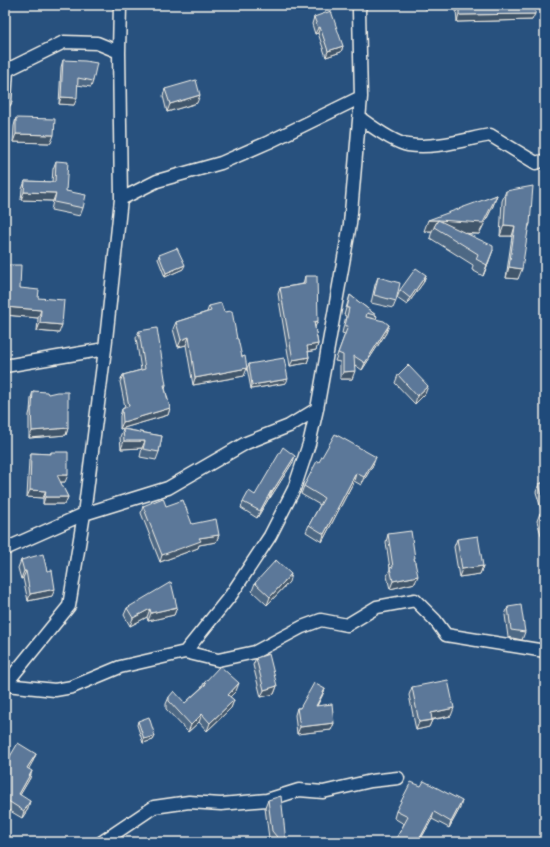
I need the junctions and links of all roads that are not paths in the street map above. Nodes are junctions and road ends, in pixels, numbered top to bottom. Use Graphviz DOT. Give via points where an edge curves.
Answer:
graph roads {
  1 [pos="120,5"];
  2 [pos="360,5"];
  3 [pos="119,52"];
  4 [pos="6,71"];
  5 [pos="361,97"];
  6 [pos="5,101"];
  7 [pos="360,118"];
  8 [pos="545,160"];
  9 [pos="121,199"];
  10 [pos="105,349"];
  11 [pos="5,366"];
  12 [pos="317,410"];
  13 [pos="84,514"];
  14 [pos="5,549"];
  15 [pos="545,651"];
  16 [pos="185,652"];
  17 [pos="5,685"];
  18 [pos="398,778"];
  19 [pos="102,842"];
  1 -- 3 [label="street"];
  2 -- 5 [label="street"];
  3 -- 4 [label="street" via="97,43 64,42"];
  3 -- 9 [label="street"];
  4 -- 6 [label="street"];
  5 -- 7 [label="street"];
  5 -- 9 [label="street" via="221,163 157,181"];
  7 -- 8 [label="street" via="383,134 407,145 437,146 490,135 536,163"];
  7 -- 12 [label="street" via="350,224"];
  9 -- 10 [label="street"];
  10 -- 11 [label="street"];
  10 -- 13 [label="street"];
  12 -- 13 [label="street" via="289,426 246,443 168,488"];
  12 -- 16 [label="street" via="294,489 270,536 231,595"];
  13 -- 14 [label="street"];
  13 -- 17 [label="street" via="69,606"];
  15 -- 16 [label="street" via="446,635 415,600 377,607 347,625 321,620 302,626 255,652 218,660"];
  16 -- 17 [label="street" via="120,667 72,687 55,690"];
  18 -- 19 [label="street" via="371,781 323,792 299,790 267,800 221,804 189,802 154,807"];
}
